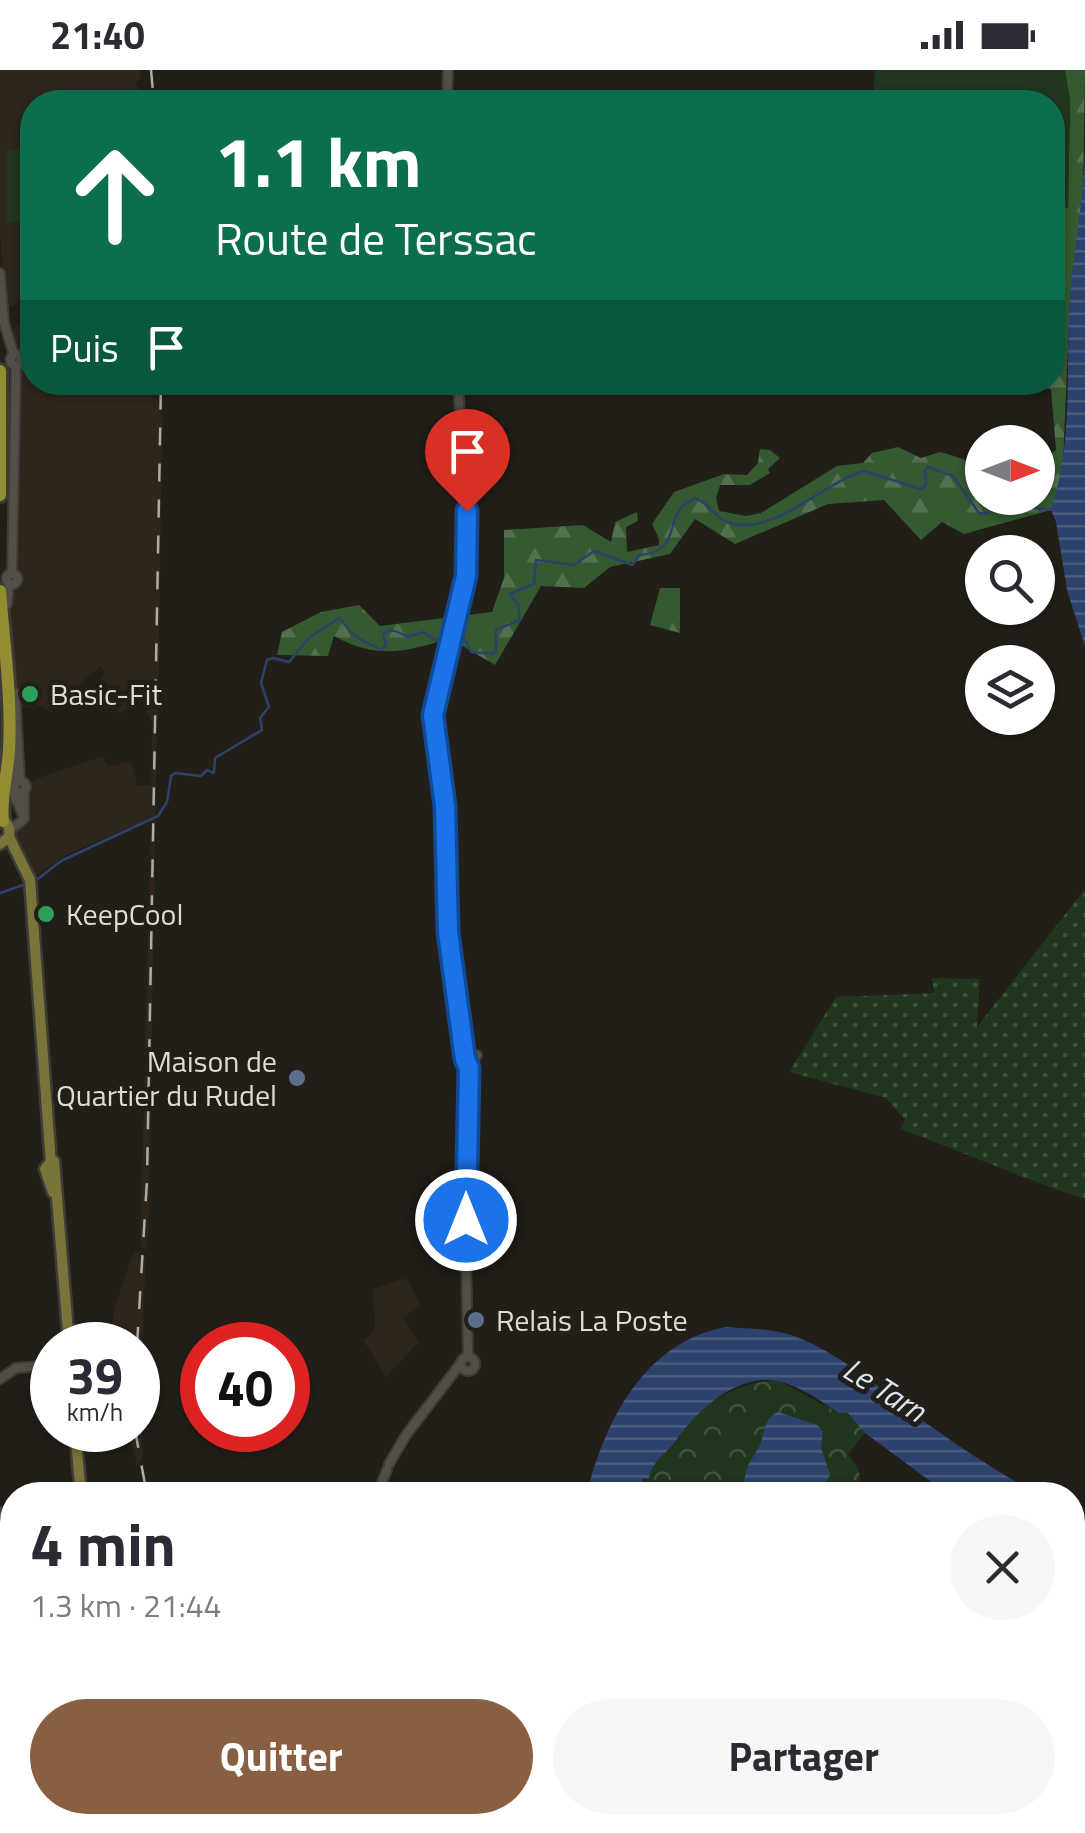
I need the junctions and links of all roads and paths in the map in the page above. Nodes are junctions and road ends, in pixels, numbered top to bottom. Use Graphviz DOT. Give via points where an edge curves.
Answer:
graph roads {
  1 [pos="0,272"];
  2 [pos="20,358"];
  3 [pos="20,361"];
  4 [pos="0,371"];
  5 [pos="459,395"];
  6 [pos="0,495"];
  7 [pos="7,583"];
  8 [pos="0,612"];
  9 [pos="0,729"];
  10 [pos="19,747"];
  11 [pos="19,787"];
  12 [pos="22,813"];
  13 [pos="4,832"];
  14 [pos="477,1055"];
  15 [pos="467,1063"];
  16 [pos="66,1322"];
  17 [pos="30,1366"];
  18 [pos="0,1379"];
  19 [pos="77,1452"];
  20 [pos="80,1482"];
  21 [pos="383,1482"];
  1 -- 2 [label="street" via="4,324"];
  3 -- 7 [label="street"];
  4 -- 6 [label="highway"];
  5 -- 15 [label="street" via="469,545 433,715 445,806 448,932"];
  7 -- 10 [label="street"];
  7 -- 13 [label="highway"];
  8 -- 9 [label="highway"];
  10 -- 11 [label="street"];
  10 -- 12 [label="street" via="11,788"];
  11 -- 12 [label="street"];
  11 -- 13 [label="street" via="24,818"];
  12 -- 13 [label="street"];
  13 -- 16 [label="main road" via="30,884"];
  14 -- 15 [label="street"];
  15 -- 21 [label="street" via="462,1365 406,1435"];
  17 -- 18 [label="street"];
  19 -- 20 [label="main road"];
}
